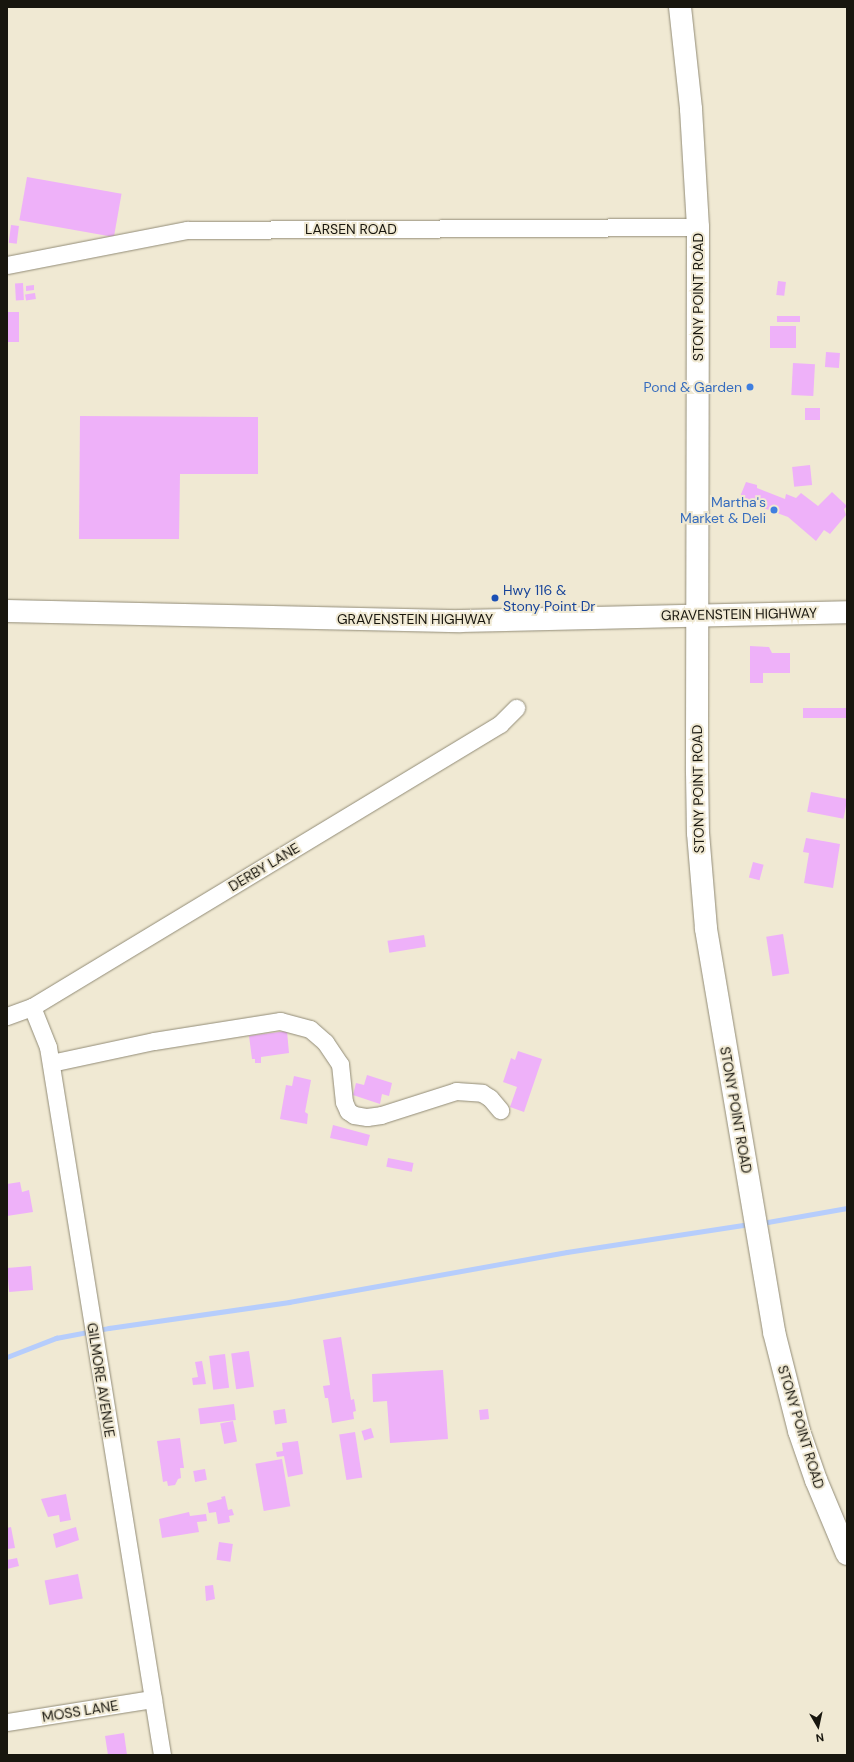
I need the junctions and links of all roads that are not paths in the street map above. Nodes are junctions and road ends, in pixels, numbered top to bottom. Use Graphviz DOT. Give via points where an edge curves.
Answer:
graph roads {
  1 [pos="680,7"];
  2 [pos="698,227"];
  3 [pos="7,265"];
  4 [pos="7,611"];
  5 [pos="847,612"];
  6 [pos="697,616"];
  7 [pos="516,708"];
  8 [pos="32,1007"];
  9 [pos="7,1016"];
  10 [pos="51,1063"];
  11 [pos="500,1110"];
  12 [pos="847,1554"];
  13 [pos="153,1699"];
  14 [pos="7,1722"];
  15 [pos="162,1755"];
  1 -- 2 [label="main road, STONY POINT ROAD"];
  2 -- 3 [label="street, LARSEN ROAD" via="187,230"];
  2 -- 6 [label="main road, STONY POINT ROAD"];
  4 -- 6 [label="main road, GRAVENSTEIN HIGHWAY" via="452,621"];
  5 -- 6 [label="main road, GRAVENSTEIN HIGHWAY"];
  6 -- 12 [label="main road, STONY POINT ROAD" via="698,834 701,877 717,994 767,1292 786,1384 816,1480"];
  7 -- 8 [label="street, DERBY LANE" via="500,724"];
  8 -- 9 [label="street, DERBY LANE"];
  8 -- 10 [label="street, GILMORE AVENUE" via="48,1047"];
  10 -- 11 [label="street" via="154,1041 280,1021 310,1029 325,1042 340,1064 344,1102 348,1111 354,1115 381,1115 456,1091 482,1093"];
  10 -- 13 [label="street, GILMORE AVENUE"];
  13 -- 14 [label="street, MOSS LANE"];
  13 -- 15 [label="street, GILMORE AVENUE"];
}
